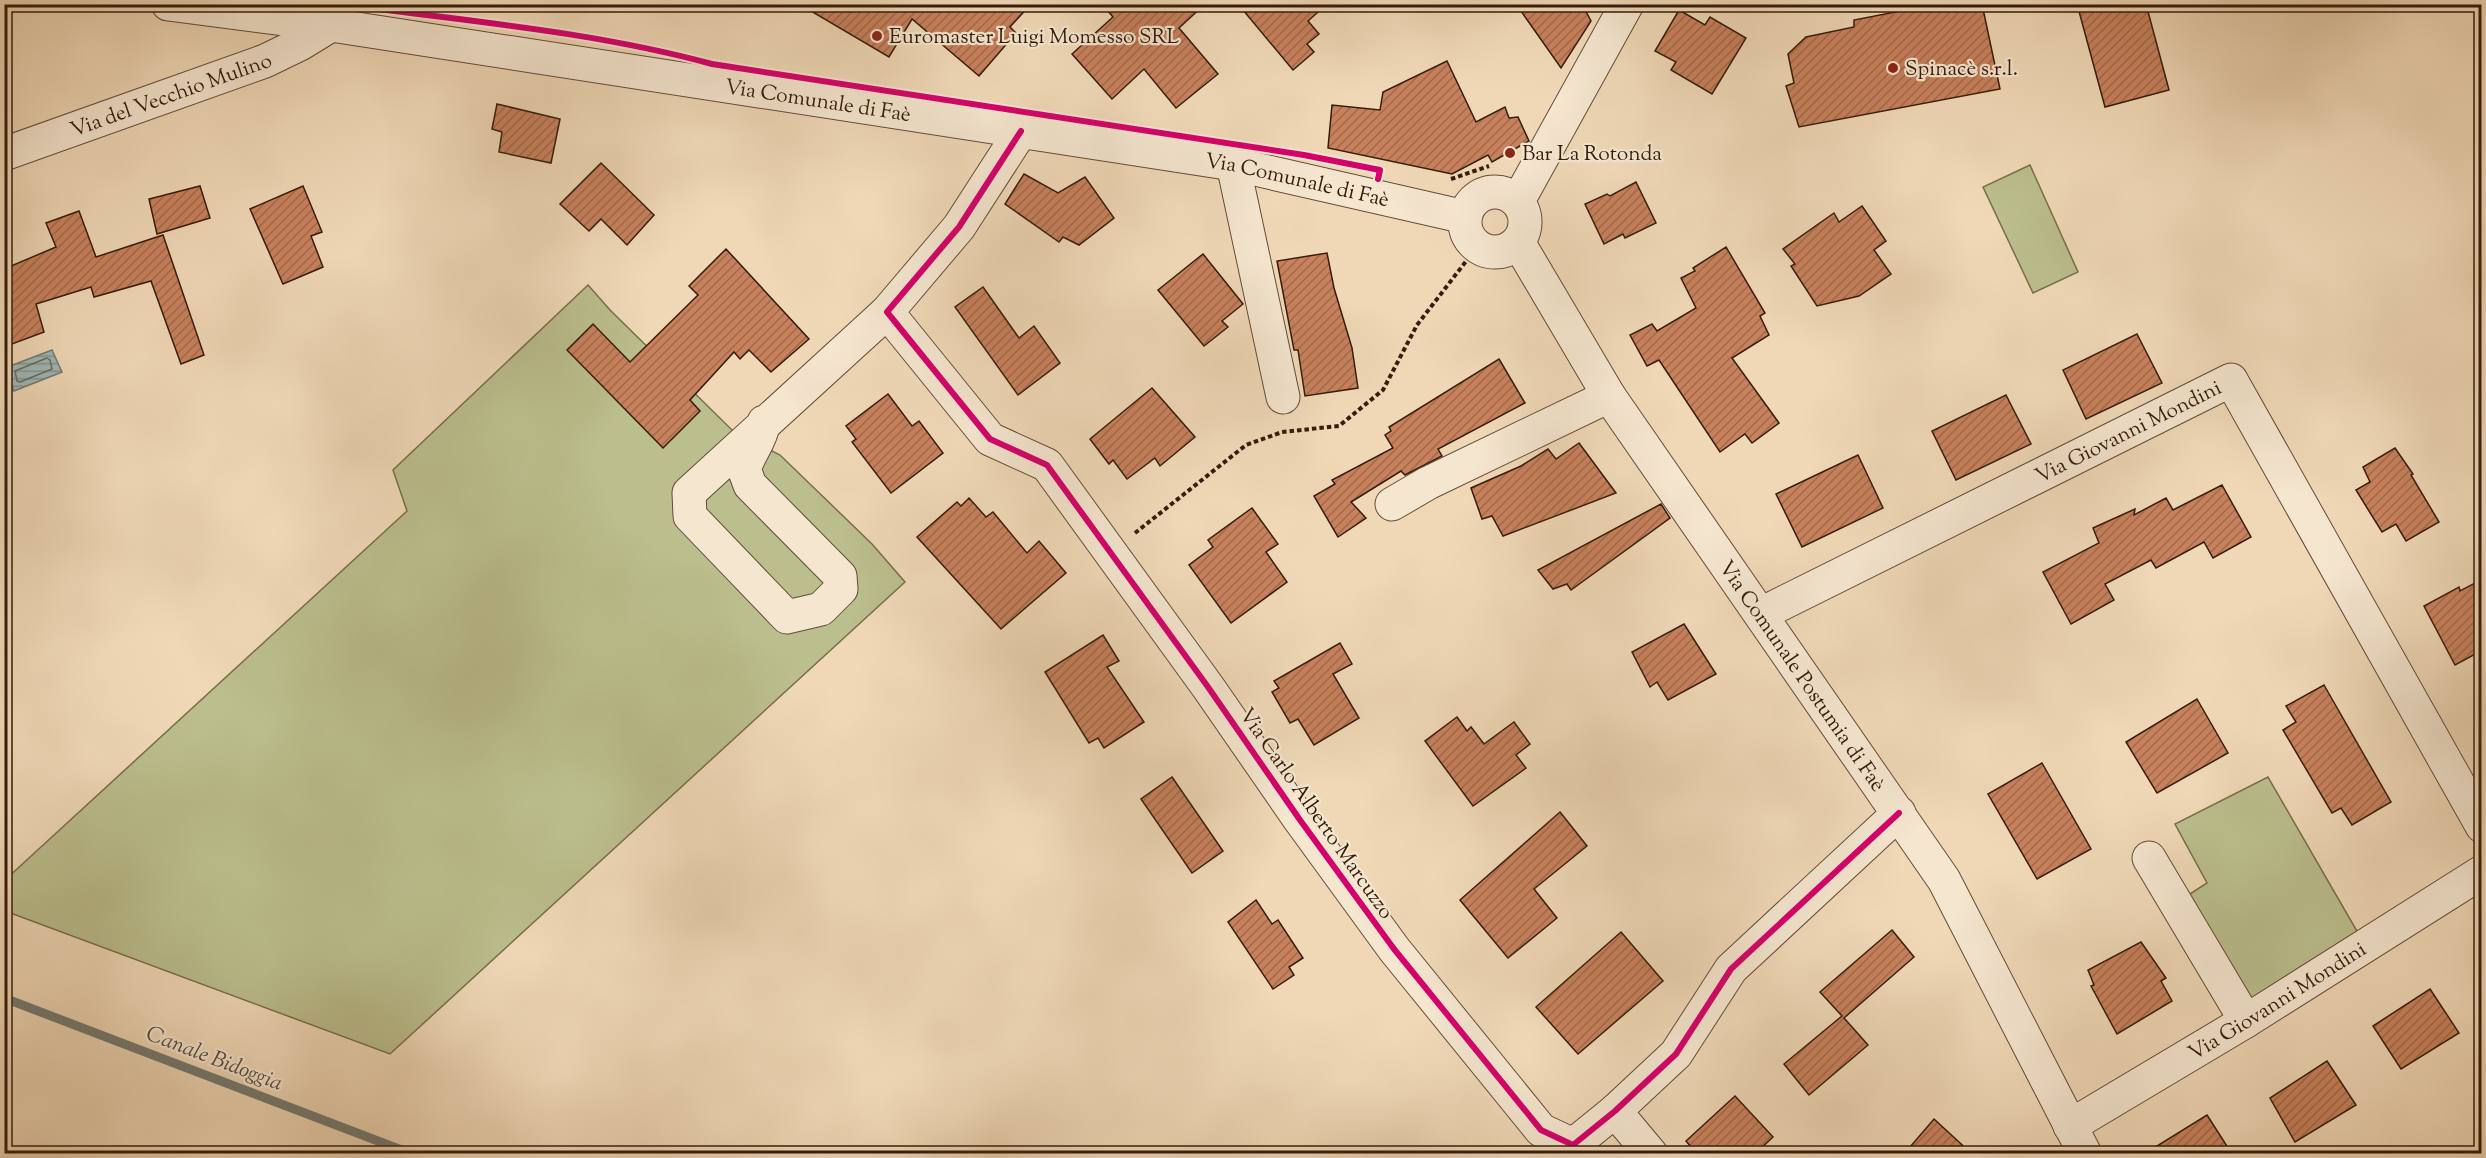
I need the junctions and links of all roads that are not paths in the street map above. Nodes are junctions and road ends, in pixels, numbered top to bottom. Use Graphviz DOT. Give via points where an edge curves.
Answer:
graph roads {
  1 [pos="168,4"];
  2 [pos="1627,4"];
  3 [pos="331,25"];
  4 [pos="1021,131"];
  5 [pos="4,154"];
  6 [pos="1233,164"];
  7 [pos="1518,201"];
  8 [pos="1465,217"];
  9 [pos="1518,242"];
  10 [pos="886,312"];
  11 [pos="1609,396"];
  12 [pos="1283,397"];
  13 [pos="764,422"];
  14 [pos="750,485"];
  15 [pos="1392,504"];
  16 [pos="691,517"];
  17 [pos="1761,614"];
  18 [pos="1899,813"];
  19 [pos="2481,825"];
  20 [pos="2149,858"];
  21 [pos="2481,872"];
  22 [pos="2246,1021"];
  23 [pos="1615,1111"];
  24 [pos="2077,1140"];
  25 [pos="1651,1154"];
  1 -- 3 [label="street, Via Comunale di Faè"];
  2 -- 7 [label="street"];
  3 -- 4 [label="street, Via Comunale di Faè"];
  3 -- 5 [label="street, Via del Vecchio Mulino" via="265,60"];
  4 -- 6 [label="street, Via Comunale di Faè"];
  4 -- 10 [label="street" via="959,226"];
  6 -- 8 [label="street, Via Comunale di Faè"];
  6 -- 12 [label="street"];
  7 -- 8 [label="street" via="1501,192 1482,194"];
  7 -- 9 [label="street" via="1526,217"];
  8 -- 9 [label="street" via="1467,234 1485,250 1503,251"];
  9 -- 11 [label="street, Via Comunale Postumia di Faè"];
  10 -- 13 [label="street"];
  10 -- 23 [label="street, Via Carlo Alberto Marcuzzo" via="990,439 1047,465 1394,949 1541,1130 1573,1145"];
  11 -- 15 [label="street"];
  11 -- 17 [label="street, Via Comunale Postumia di Faè"];
  13 -- 14 [label="street" via="762,437 750,452 744,469"];
  13 -- 16 [label="street" via="690,493"];
  14 -- 16 [label="street" via="722,486"];
  14 -- 16 [label="street" via="840,576 841,589 820,609 787,617"];
  17 -- 18 [label="street, Via Comunale Postumia di Faè"];
  17 -- 19 [label="street, Via Giovanni Mondini" via="2231,380"];
  18 -- 23 [label="street, Via Carlo Alberto Marcuzzo" via="1731,969 1676,1054"];
  18 -- 24 [label="street, Via Comunale Postumia di Faè" via="1944,880"];
  20 -- 22 [label="street"];
  21 -- 22 [label="street, Via Giovanni Mondini"];
  22 -- 24 [label="street, Via Giovanni Mondini"];
  23 -- 25 [label="street"];
}
